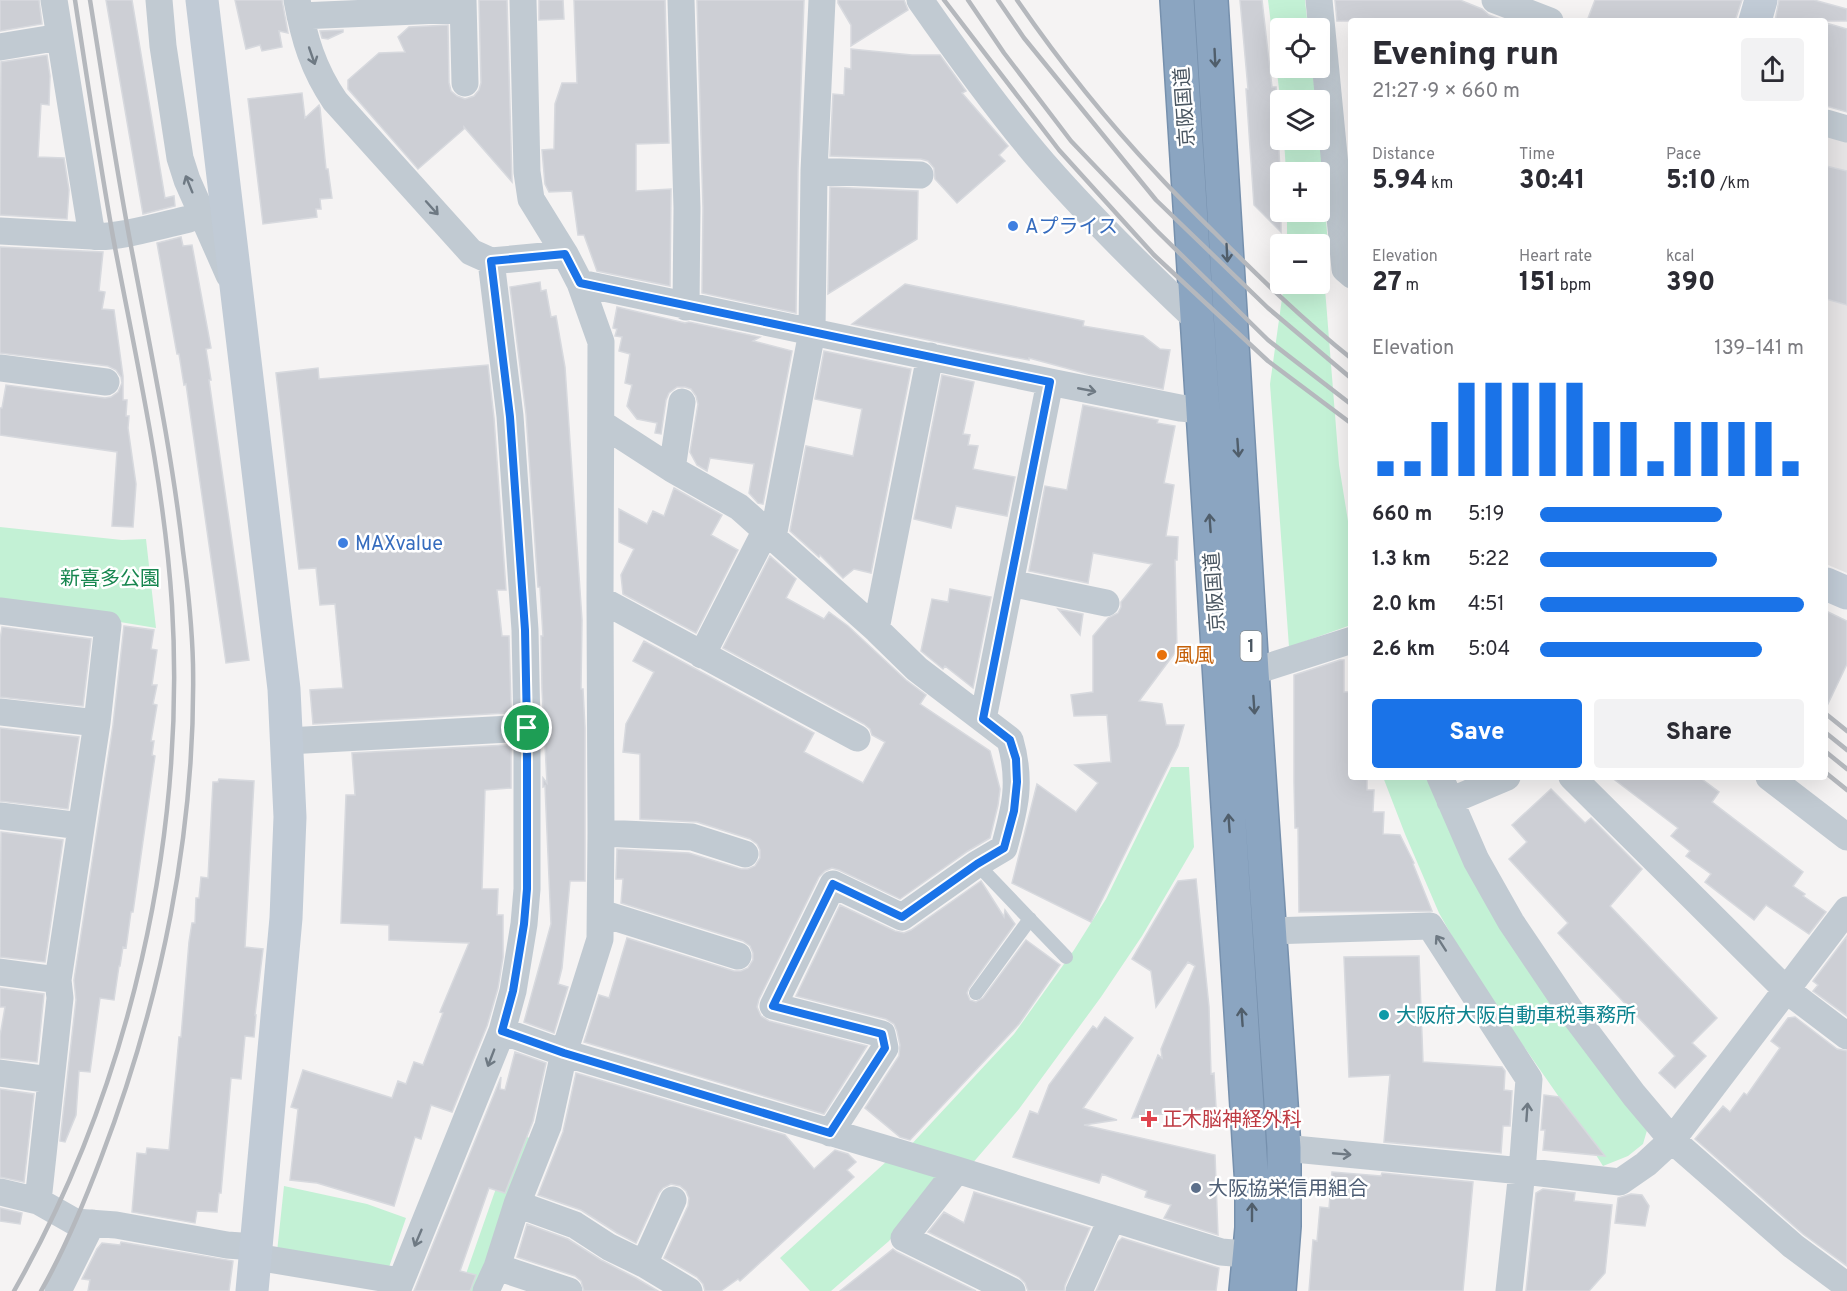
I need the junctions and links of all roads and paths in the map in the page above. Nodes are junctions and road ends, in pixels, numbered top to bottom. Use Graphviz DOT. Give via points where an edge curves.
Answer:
graph roads {
  1 [pos="54,0"];
  2 [pos="159,0"];
  3 [pos="202,0"];
  4 [pos="523,0"];
  5 [pos="681,0"];
  6 [pos="822,0"];
  7 [pos="920,0"];
  8 [pos="1177,0"];
  9 [pos="1211,0"];
  10 [pos="1319,0"];
  11 [pos="1495,0"];
  12 [pos="1761,0"];
  13 [pos="463,5"];
  14 [pos="298,8"];
  15 [pos="1538,18"];
  16 [pos="1756,18"];
  17 [pos="60,37"];
  18 [pos="0,47"];
  19 [pos="465,83"];
  20 [pos="1828,124"];
  21 [pos="1847,129"];
  22 [pos="814,171"];
  23 [pos="920,176"];
  24 [pos="189,219"];
  25 [pos="0,231"];
  26 [pos="92,236"];
  27 [pos="565,254"];
  28 [pos="491,261"];
  29 [pos="1348,271"];
  30 [pos="580,283"];
  31 [pos="238,295"];
  32 [pos="686,307"];
  33 [pos="1197,320"];
  34 [pos="812,332"];
  35 [pos="930,356"];
  36 [pos="0,368"];
  37 [pos="106,382"];
  38 [pos="1050,382"];
  39 [pos="682,402"];
  40 [pos="1203,410"];
  41 [pos="601,423"];
  42 [pos="672,469"];
  43 [pos="769,533"];
  44 [pos="1010,584"];
  45 [pos="1828,585"];
  46 [pos="1847,593"];
  47 [pos="600,599"];
  48 [pos="1106,603"];
  49 [pos="0,611"];
  50 [pos="876,629"];
  51 [pos="1348,641"];
  52 [pos="702,655"];
  53 [pos="1252,672"];
  54 [pos="0,712"];
  55 [pos="983,719"];
  56 [pos="97,723"];
  57 [pos="527,728"];
  58 [pos="857,738"];
  59 [pos="287,741"];
  60 [pos="1492,780"];
  61 [pos="1575,780"];
  62 [pos="1772,780"];
  63 [pos="1445,789"];
  64 [pos="0,816"];
  65 [pos="81,826"];
  66 [pos="602,833"];
  67 [pos="1847,837"];
  68 [pos="745,854"];
  69 [pos="977,864"];
  70 [pos="1847,910"];
  71 [pos="601,913"];
  72 [pos="1030,919"];
  73 [pos="1269,931"];
  74 [pos="738,956"];
  75 [pos="1066,957"];
  76 [pos="0,972"];
  77 [pos="58,980"];
  78 [pos="1785,989"];
  79 [pos="976,993"];
  80 [pos="502,1031"];
  81 [pos="1847,1036"];
  82 [pos="564,1053"];
  83 [pos="0,1073"];
  84 [pos="51,1080"];
  85 [pos="830,1133"];
  86 [pos="1672,1140"];
  87 [pos="1284,1148"];
  88 [pos="957,1170"];
  89 [pos="1522,1170"];
  90 [pos="0,1192"];
  91 [pos="673,1200"];
  92 [pos="38,1201"];
  93 [pos="516,1204"];
  94 [pos="1112,1218"];
  95 [pos="92,1223"];
  96 [pos="255,1252"];
  97 [pos="1250,1254"];
  98 [pos="1283,1257"];
  99 [pos="644,1264"];
  100 [pos="491,1279"];
  101 [pos="398,1286"];
  102 [pos="1847,1286"];
  103 [pos="58,1291"];
  104 [pos="252,1291"];
  105 [pos="569,1291"];
  106 [pos="689,1291"];
  107 [pos="1012,1291"];
  108 [pos="1079,1291"];
  109 [pos="1246,1291"];
  110 [pos="1279,1291"];
  111 [pos="1509,1291"];
  1 -- 17 [label="street"];
  31 -- 2 [label="street, one-way" via="180,158"];
  3 -- 31 [label="street"];
  4 -- 27 [label="street" via="531,199"];
  5 -- 32 [label="street"];
  6 -- 22 [label="street"];
  7 -- 33 [label="street" via="974,77 1044,164 1136,263"];
  8 -- 33 [label="highway, 京阪国道 / 1"];
  9 -- 53 [label="highway, 京阪国道 / 1, one-way"];
  10 -- 29 [label="street"];
  11 -- 15 [label="street"];
  12 -- 16 [label="street"];
  13 -- 14 [label="street"];
  13 -- 19 [label="street"];
  14 -- 28 [label="street, one-way" via="316,70 335,101 471,252"];
  17 -- 18 [label="street"];
  17 -- 26 [label="street"];
  20 -- 21 [label="street"];
  22 -- 23 [label="street"];
  22 -- 34 [label="street"];
  24 -- 26 [label="street" via="100,238"];
  25 -- 26 [label="street"];
  27 -- 28 [label="street"];
  27 -- 30 [label="street"];
  28 -- 57 [label="street" via="510,417 525,630"];
  30 -- 32 [label="street"];
  30 -- 41 [label="street" via="602,342"];
  31 -- 59 [label="street"];
  32 -- 34 [label="street"];
  33 -- 40 [label="highway, 京阪国道 / 1"];
  34 -- 35 [label="street"];
  34 -- 43 [label="street"];
  35 -- 38 [label="street"];
  35 -- 50 [label="street"];
  36 -- 37 [label="street"];
  38 -- 40 [label="street, one-way"];
  38 -- 44 [label="street"];
  39 -- 42 [label="street"];
  97 -- 40 [label="highway, 京阪国道 / 1, one-way" via="1252,1186"];
  41 -- 42 [label="street"];
  41 -- 47 [label="street"];
  42 -- 43 [label="street" via="739,507"];
  43 -- 50 [label="street"];
  43 -- 52 [label="street"];
  44 -- 48 [label="street"];
  44 -- 55 [label="street"];
  45 -- 46 [label="street"];
  47 -- 52 [label="street"];
  47 -- 66 [label="street"];
  49 -- 56 [label="street" via="108,625"];
  50 -- 55 [label="street" via="917,669"];
  51 -- 53 [label="street"];
  52 -- 58 [label="street"];
  53 -- 73 [label="highway, 京阪国道 / 1, one-way"];
  54 -- 56 [label="street"];
  55 -- 69 [label="street" via="1010,740 1017,782 1004,848"];
  56 -- 65 [label="street"];
  57 -- 59 [label="street"];
  57 -- 80 [label="street" via="527,889 513,991"];
  59 -- 96 [label="street" via="290,817 286,918"];
  60 -- 63 [label="street"];
  61 -- 78 [label="street"];
  62 -- 67 [label="street"];
  63 -- 86 [label="street" via="1476,860 1511,922 1573,1014"];
  64 -- 65 [label="street"];
  65 -- 77 [label="street"];
  66 -- 68 [label="street" via="692,837"];
  66 -- 71 [label="street"];
  69 -- 72 [label="lane"];
  69 -- 85 [label="street" via="902,917 833,884 773,1006 882,1034 885,1048"];
  70 -- 78 [label="street"];
  71 -- 74 [label="street"];
  71 -- 82 [label="street" via="600,939"];
  72 -- 75 [label="lane"];
  72 -- 79 [label="lane"];
  73 -- 87 [label="highway, 京阪国道 / 1"];
  89 -- 73 [label="street, one-way" via="1529,1079 1430,926"];
  76 -- 77 [label="street"];
  77 -- 84 [label="street" via="60,998"];
  78 -- 81 [label="street"];
  78 -- 86 [label="street"];
  80 -- 82 [label="street"];
  80 -- 101 [label="street, one-way"];
  82 -- 85 [label="street"];
  82 -- 93 [label="street" via="548,1126"];
  83 -- 84 [label="street"];
  84 -- 92 [label="street"];
  85 -- 88 [label="street"];
  86 -- 89 [label="street" via="1620,1182"];
  86 -- 102 [label="street" via="1793,1246"];
  87 -- 89 [label="street, one-way"];
  87 -- 98 [label="highway, 京阪国道 / 1"];
  88 -- 94 [label="street"];
  88 -- 107 [label="street" via="904,1238"];
  89 -- 111 [label="street"];
  90 -- 92 [label="street"];
  91 -- 99 [label="street"];
  92 -- 95 [label="street" via="75,1222"];
  93 -- 99 [label="street" via="575,1225"];
  93 -- 100 [label="street"];
  94 -- 97 [label="street" via="1221,1252"];
  94 -- 108 [label="street"];
  95 -- 96 [label="street"];
  95 -- 103 [label="street"];
  96 -- 101 [label="street"];
  96 -- 104 [label="street"];
  97 -- 98 [label="street"];
  97 -- 109 [label="highway, 京阪国道 / 1"];
  98 -- 110 [label="highway, 京阪国道 / 1"];
  99 -- 106 [label="street"];
  100 -- 105 [label="street"];
}
